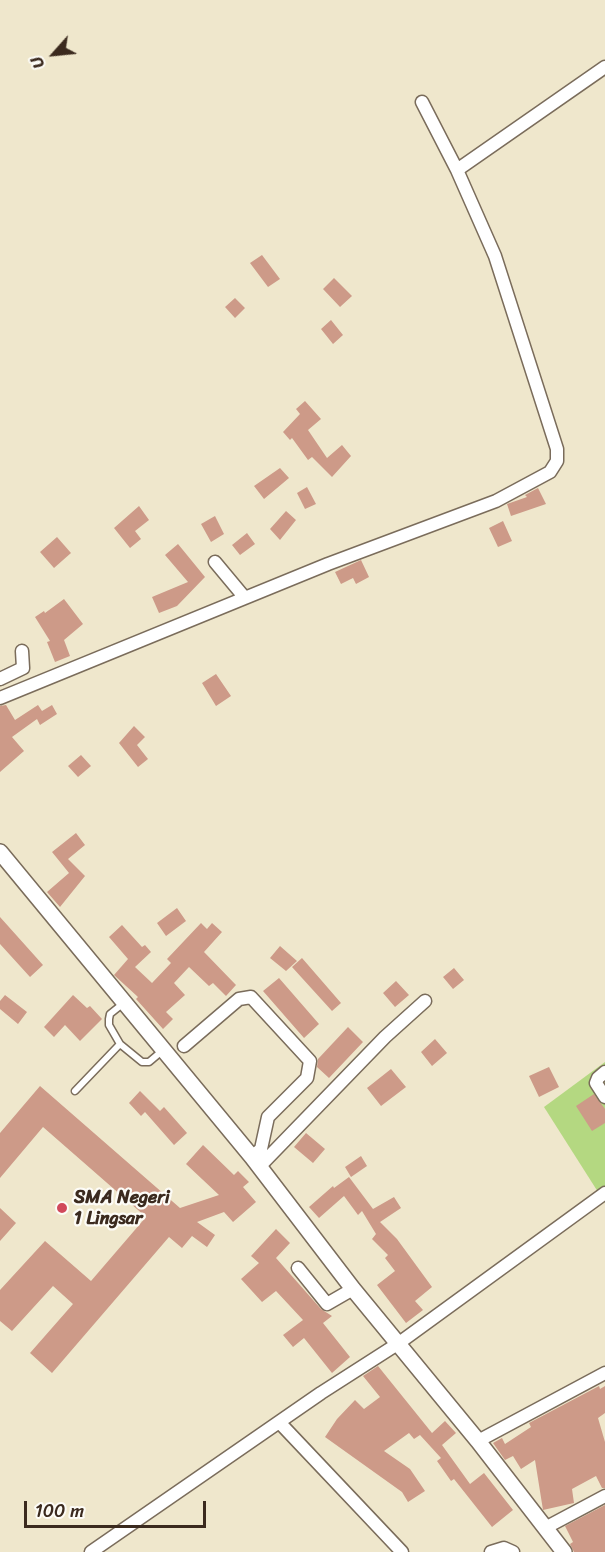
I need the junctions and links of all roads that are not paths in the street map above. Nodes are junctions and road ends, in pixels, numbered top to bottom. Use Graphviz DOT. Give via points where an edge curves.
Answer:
graph roads {
  1 [pos="605,67"];
  2 [pos="422,102"];
  3 [pos="457,170"];
  4 [pos="215,562"];
  5 [pos="245,598"];
  6 [pos="22,651"];
  7 [pos="0,679"];
  8 [pos="0,698"];
  9 [pos="0,852"];
  10 [pos="424,1001"];
  11 [pos="125,1002"];
  12 [pos="120,1044"];
  13 [pos="183,1046"];
  14 [pos="162,1051"];
  15 [pos="605,1072"];
  16 [pos="75,1091"];
  17 [pos="605,1097"];
  18 [pos="255,1162"];
  19 [pos="605,1194"];
  20 [pos="298,1268"];
  21 [pos="353,1289"];
  22 [pos="399,1343"];
  23 [pos="605,1373"];
  24 [pos="279,1422"];
  25 [pos="478,1441"];
  26 [pos="605,1496"];
  27 [pos="545,1528"];
  28 [pos="91,1552"];
  29 [pos="402,1552"];
  30 [pos="491,1552"];
  31 [pos="513,1552"];
  32 [pos="564,1552"];
  1 -- 3 [label="street"];
  2 -- 3 [label="street"];
  3 -- 5 [label="street" via="495,256 557,448 557,460 542,478 496,501"];
  4 -- 5 [label="street"];
  5 -- 8 [label="street"];
  6 -- 7 [label="street" via="23,668"];
  9 -- 11 [label="street"];
  10 -- 18 [label="street"];
  11 -- 12 [label="lane" via="109,1019"];
  11 -- 14 [label="street"];
  12 -- 14 [label="lane" via="142,1062 149,1062"];
  12 -- 16 [label="lane"];
  13 -- 18 [label="street" via="239,999 251,997 310,1061 307,1078 268,1116"];
  14 -- 18 [label="street"];
  15 -- 17 [label="street" via="596,1083"];
  18 -- 21 [label="street"];
  19 -- 22 [label="street"];
  20 -- 21 [label="street" via="327,1304"];
  21 -- 22 [label="street"];
  22 -- 24 [label="street"];
  22 -- 25 [label="street"];
  23 -- 25 [label="street"];
  24 -- 28 [label="street"];
  24 -- 29 [label="street"];
  25 -- 27 [label="street"];
  26 -- 27 [label="street"];
  27 -- 32 [label="street"];
  30 -- 31 [label="street" via="504,1548"];
}
